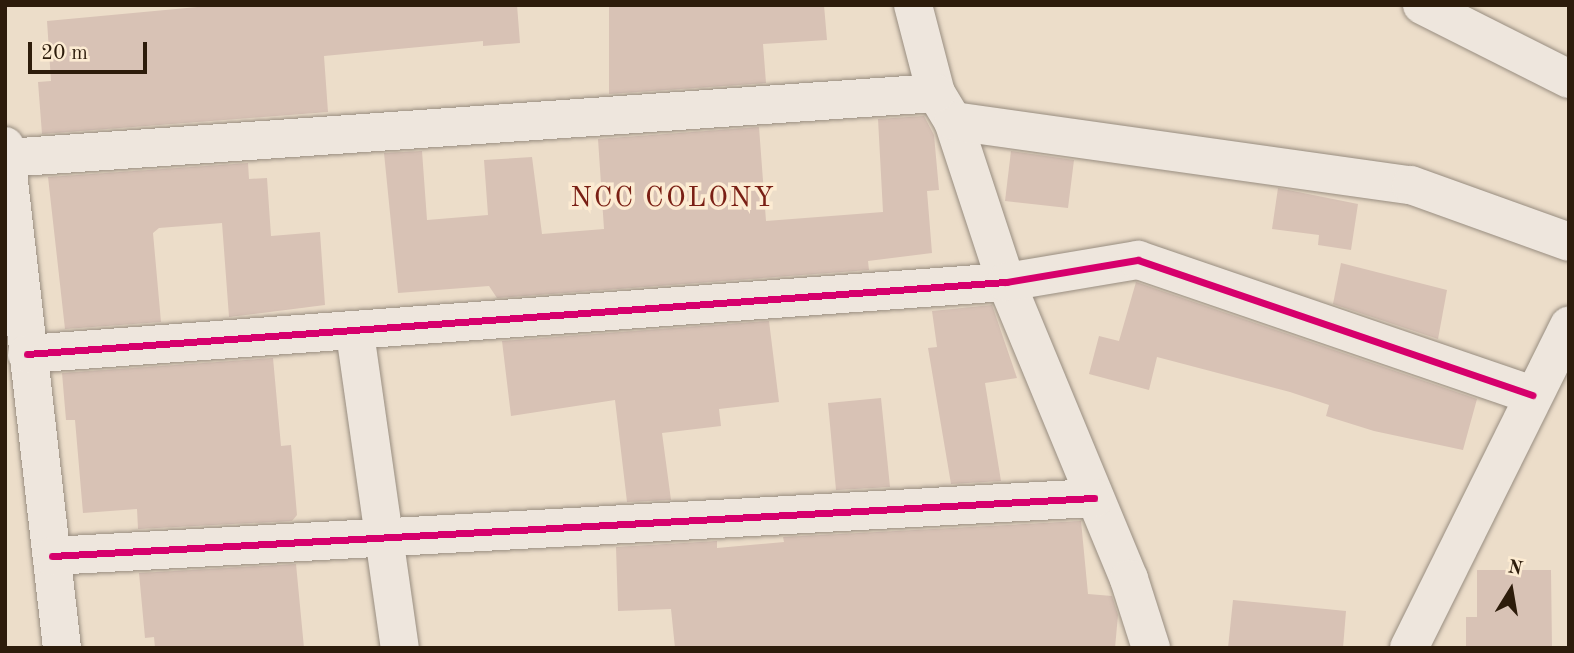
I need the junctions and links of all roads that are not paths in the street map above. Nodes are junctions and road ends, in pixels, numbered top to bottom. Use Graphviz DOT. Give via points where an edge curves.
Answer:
graph roads {
  1 [pos="913,5"];
  2 [pos="1422,5"];
  3 [pos="1569,79"];
  4 [pos="944,107"];
  5 [pos="6,152"];
  6 [pos="9,219"];
  7 [pos="1569,242"];
  8 [pos="1006,282"];
  9 [pos="1569,325"];
  10 [pos="355,333"];
  11 [pos="27,354"];
  12 [pos="1533,395"];
  13 [pos="1094,498"];
  14 [pos="384,537"];
  15 [pos="52,555"];
  16 [pos="62,648"];
  17 [pos="400,648"];
  18 [pos="1151,648"];
  19 [pos="1409,648"];
  1 -- 4 [label="street"];
  2 -- 3 [label="street"];
  4 -- 5 [label="street"];
  4 -- 7 [label="street" via="1411,185"];
  4 -- 8 [label="street"];
  5 -- 6 [label="street"];
  6 -- 11 [label="street"];
  8 -- 10 [label="street"];
  8 -- 12 [label="street" via="1138,260"];
  8 -- 13 [label="street"];
  9 -- 12 [label="street"];
  10 -- 11 [label="street"];
  10 -- 14 [label="street"];
  11 -- 15 [label="street"];
  12 -- 19 [label="street"];
  13 -- 14 [label="street"];
  13 -- 18 [label="street"];
  14 -- 15 [label="street"];
  14 -- 17 [label="street"];
  15 -- 16 [label="street"];
}
